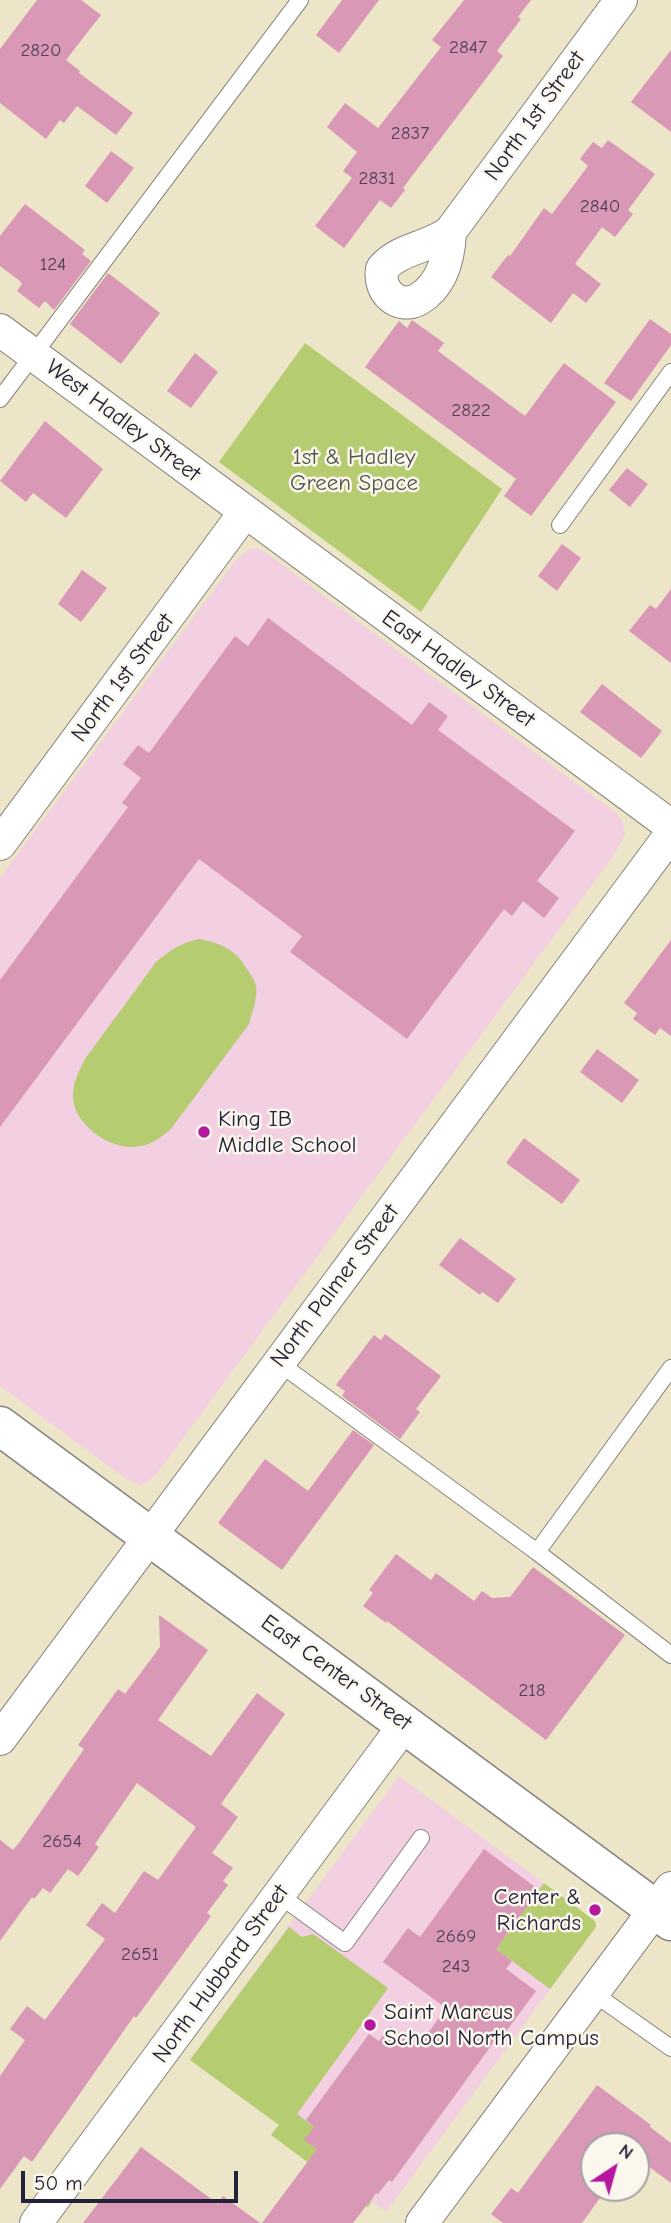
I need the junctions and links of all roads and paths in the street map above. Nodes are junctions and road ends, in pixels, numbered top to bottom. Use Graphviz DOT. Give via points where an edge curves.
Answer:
graph roads {
  1 [pos="299,0"];
  2 [pos="621,0"];
  3 [pos="450,232"];
  4 [pos="0,330"];
  5 [pos="33,354"];
  6 [pos="671,372"];
  7 [pos="0,399"];
  8 [pos="245,512"];
  9 [pos="560,525"];
  10 [pos="671,826"];
  11 [pos="671,834"];
  12 [pos="0,844"];
  13 [pos="279,1363"];
  14 [pos="671,1368"];
  15 [pos="0,1426"];
  16 [pos="150,1536"];
  17 [pos="537,1552"];
  18 [pos="671,1655"];
  19 [pos="405,1724"];
  20 [pos="0,1739"];
  21 [pos="421,1838"];
  22 [pos="279,1895"];
  23 [pos="666,1906"];
  24 [pos="593,1993"];
  25 [pos="671,2048"];
  26 [pos="36,2223"];
  27 [pos="422,2223"];
  1 -- 5 [label="lane"];
  2 -- 3 [label="street, North 1st Street"];
  4 -- 5 [label="street, West Hadley Street"];
  5 -- 7 [label="lane"];
  5 -- 8 [label="street, West Hadley Street"];
  6 -- 9 [label="lane"];
  8 -- 10 [label="street, East Hadley Street"];
  8 -- 12 [label="street, North 1st Street"];
  11 -- 13 [label="street, North Palmer Street"];
  13 -- 16 [label="street, North Palmer Street"];
  13 -- 17 [label="lane"];
  14 -- 17 [label="lane"];
  15 -- 16 [label="street, East Center Street"];
  16 -- 19 [label="street, East Center Street"];
  16 -- 20 [label="street, North Palmer Street"];
  17 -- 18 [label="lane"];
  19 -- 22 [label="street, North Hubbard Street"];
  19 -- 23 [label="street, East Center Street"];
  21 -- 22 [label="lane" via="345,1943"];
  22 -- 26 [label="street, North Hubbard Street"];
  23 -- 24 [label="street"];
  24 -- 25 [label="lane"];
  24 -- 27 [label="street"];
}
